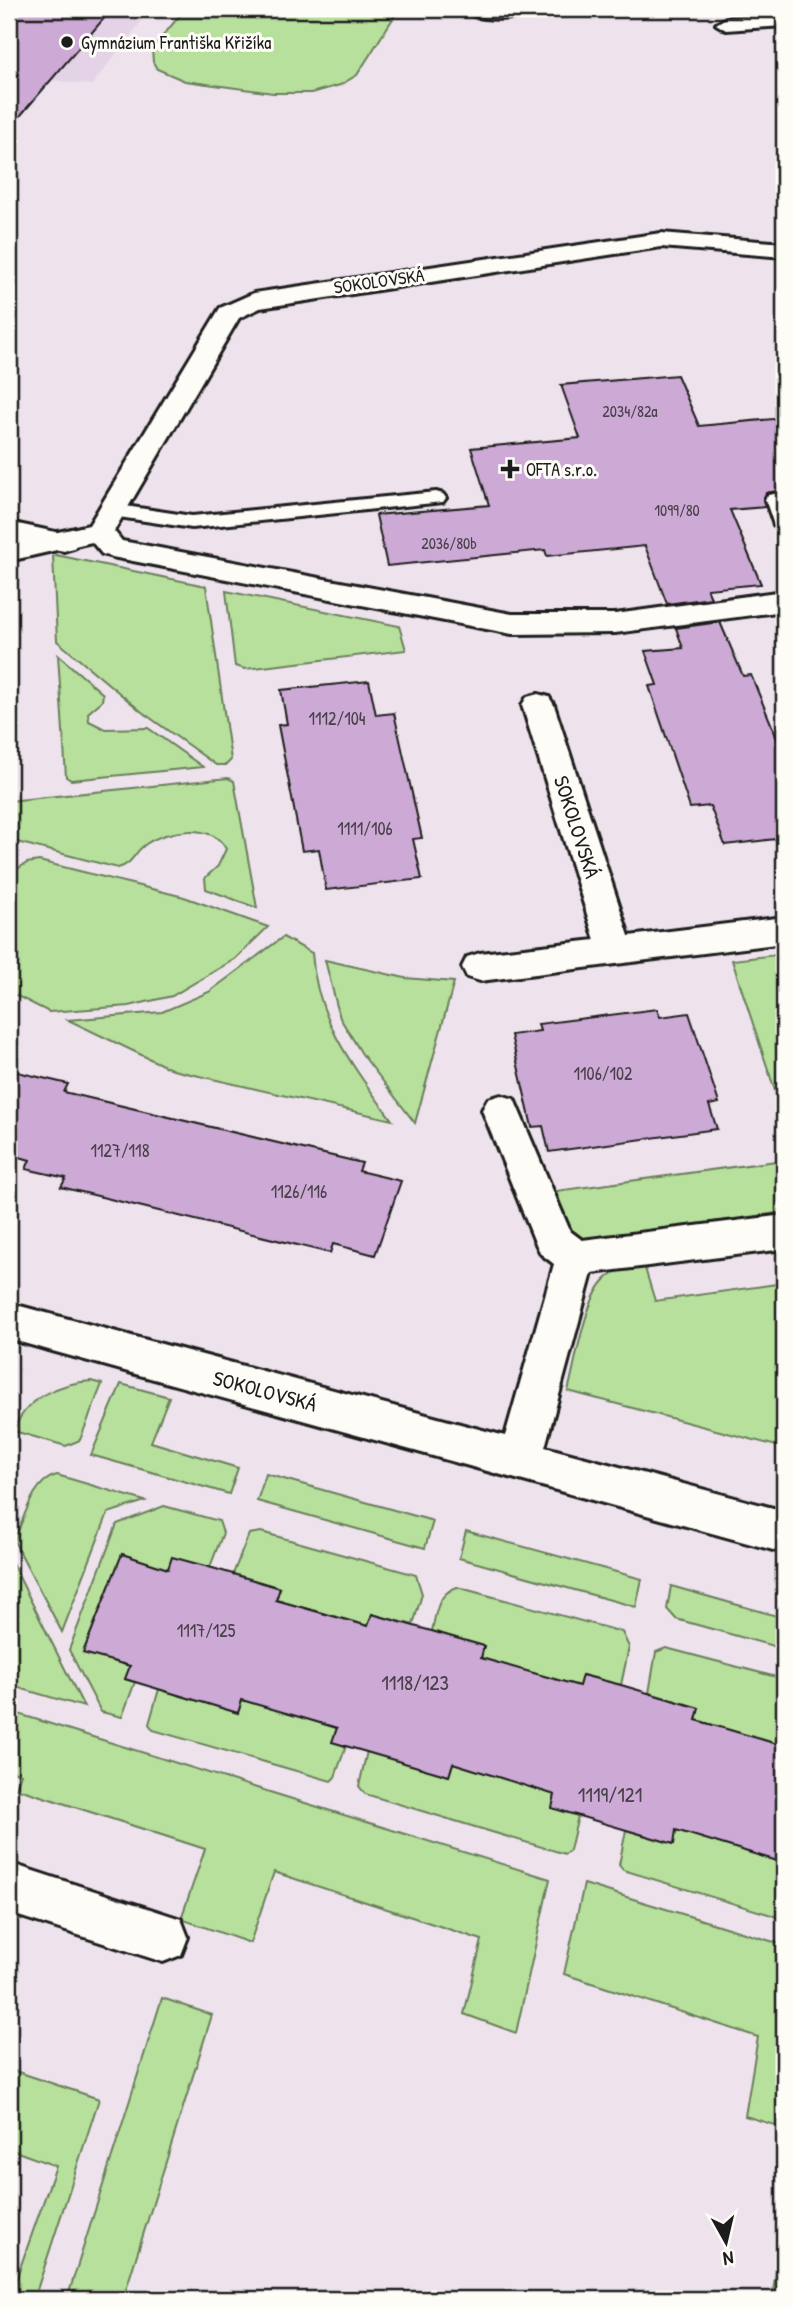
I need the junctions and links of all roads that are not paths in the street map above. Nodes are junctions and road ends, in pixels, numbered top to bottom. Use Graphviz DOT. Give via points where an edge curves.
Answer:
graph roads {
  1 [pos="525,9"];
  2 [pos="481,12"];
  3 [pos="784,20"];
  4 [pos="726,24"];
  5 [pos="784,250"];
  6 [pos="436,498"];
  7 [pos="784,498"];
  8 [pos="105,521"];
  9 [pos="784,525"];
  10 [pos="9,531"];
  11 [pos="64,542"];
  12 [pos="9,552"];
  13 [pos="784,601"];
  14 [pos="538,705"];
  15 [pos="784,930"];
  16 [pos="616,951"];
  17 [pos="480,967"];
  18 [pos="501,1110"];
  19 [pos="784,1232"];
  20 [pos="576,1258"];
  21 [pos="12,1332"];
  22 [pos="520,1461"];
  23 [pos="784,1532"];
  24 [pos="9,1888"];
  25 [pos="163,1937"];
  1 -- 2 [label="street"];
  3 -- 4 [label="street"];
  5 -- 8 [label="street, SOKOLOVSKÁ" via="661,240 254,300 229,313"];
  6 -- 8 [label="lane" via="192,522"];
  7 -- 9 [label="lane" via="775,499"];
  8 -- 11 [label="street"];
  8 -- 13 [label="street" via="112,548 512,624 568,628 625,624"];
  10 -- 11 [label="street"];
  11 -- 12 [label="street"];
  14 -- 16 [label="street, SOKOLOVSKÁ"];
  15 -- 16 [label="street"];
  16 -- 17 [label="street"];
  18 -- 20 [label="street" via="555,1242"];
  19 -- 20 [label="street"];
  20 -- 22 [label="street"];
  21 -- 22 [label="street, SOKOLOVSKÁ"];
  22 -- 23 [label="street, SOKOLOVSKÁ"];
  24 -- 25 [label="street"];
}
